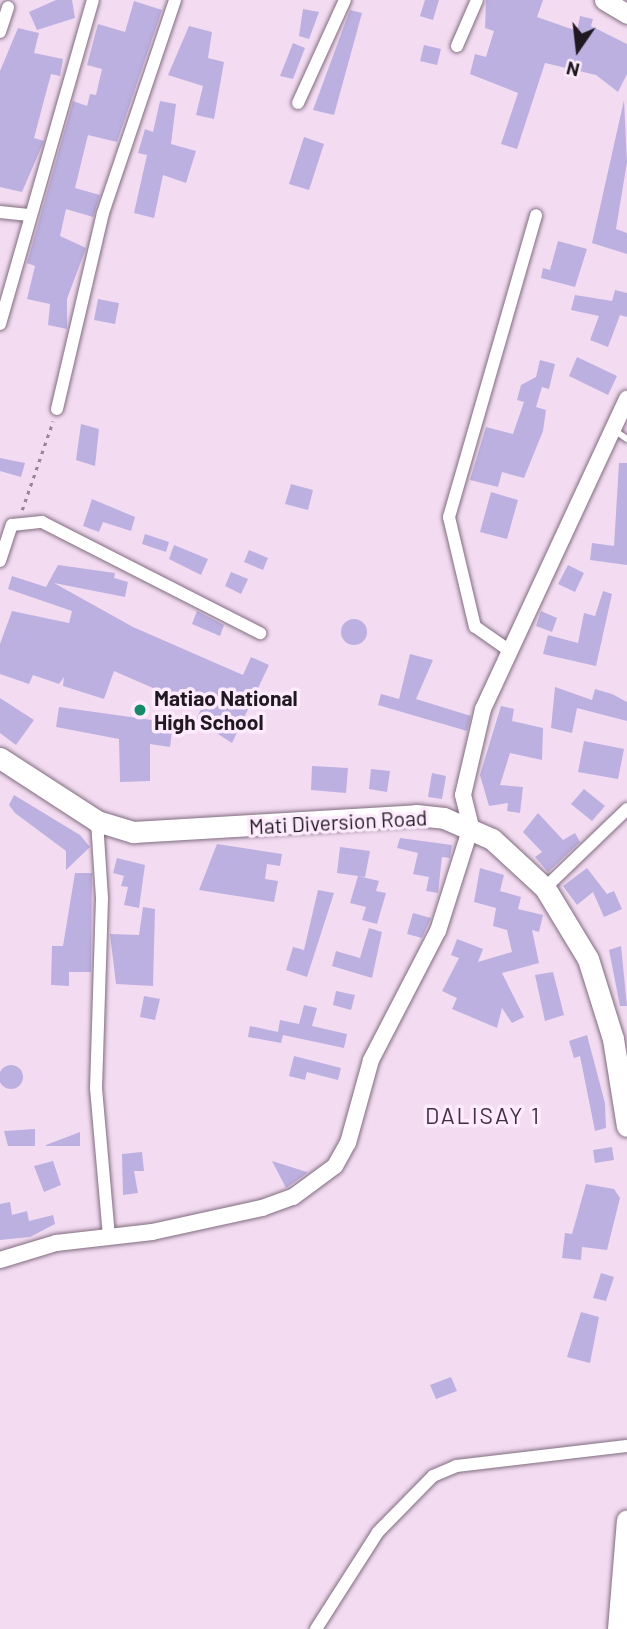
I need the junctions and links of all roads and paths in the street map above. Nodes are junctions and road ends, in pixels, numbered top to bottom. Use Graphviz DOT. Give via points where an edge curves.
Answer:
graph roads {
  1 [pos="93,0"];
  2 [pos="175,0"];
  3 [pos="345,0"];
  4 [pos="477,0"];
  5 [pos="604,0"];
  6 [pos="9,6"];
  7 [pos="627,14"];
  8 [pos="0,32"];
  9 [pos="457,46"];
  10 [pos="298,103"];
  11 [pos="0,212"];
  12 [pos="31,215"];
  13 [pos="536,215"];
  14 [pos="0,324"];
  15 [pos="627,399"];
  16 [pos="58,409"];
  17 [pos="612,429"];
  18 [pos="627,439"];
  19 [pos="19,520"];
  20 [pos="0,561"];
  21 [pos="260,633"];
  22 [pos="507,649"];
  23 [pos="0,758"];
  24 [pos="463,795"];
  25 [pos="627,809"];
  26 [pos="444,818"];
  27 [pos="97,821"];
  28 [pos="471,827"];
  29 [pos="545,888"];
  30 [pos="627,1126"];
  31 [pos="108,1237"];
  32 [pos="0,1260"];
  33 [pos="627,1446"];
  34 [pos="627,1520"];
  35 [pos="316,1629"];
  36 [pos="618,1629"];
  1 -- 12 [label="street"];
  2 -- 16 [label="street" via="103,213"];
  3 -- 10 [label="street"];
  4 -- 9 [label="street"];
  5 -- 7 [label="main road"];
  6 -- 8 [label="street"];
  11 -- 12 [label="street"];
  12 -- 14 [label="street"];
  13 -- 22 [label="street" via="449,517 475,626"];
  15 -- 17 [label="street"];
  16 -- 19 [label="path"];
  17 -- 18 [label="lane"];
  17 -- 22 [label="street"];
  19 -- 20 [label="street" via="7,534"];
  19 -- 21 [label="street" via="42,522"];
  22 -- 24 [label="street" via="483,709"];
  23 -- 27 [label="highway, Mati Diversion Road"];
  24 -- 26 [label="street"];
  24 -- 28 [label="street"];
  25 -- 29 [label="street"];
  26 -- 27 [label="highway, Mati Diversion Road" via="370,816 159,832"];
  26 -- 28 [label="highway, Mati Diversion Road"];
  27 -- 31 [label="street" via="102,898 96,1088"];
  28 -- 29 [label="highway, Mati Diversion Road"];
  28 -- 31 [label="street" via="434,941 371,1060 348,1143 335,1166 293,1197 262,1208"];
  29 -- 30 [label="highway, Mati Diversion Road" via="588,959 602,998"];
  31 -- 32 [label="street"];
  33 -- 35 [label="street" via="456,1466 433,1476 378,1532"];
  34 -- 36 [label="highway"];
}
